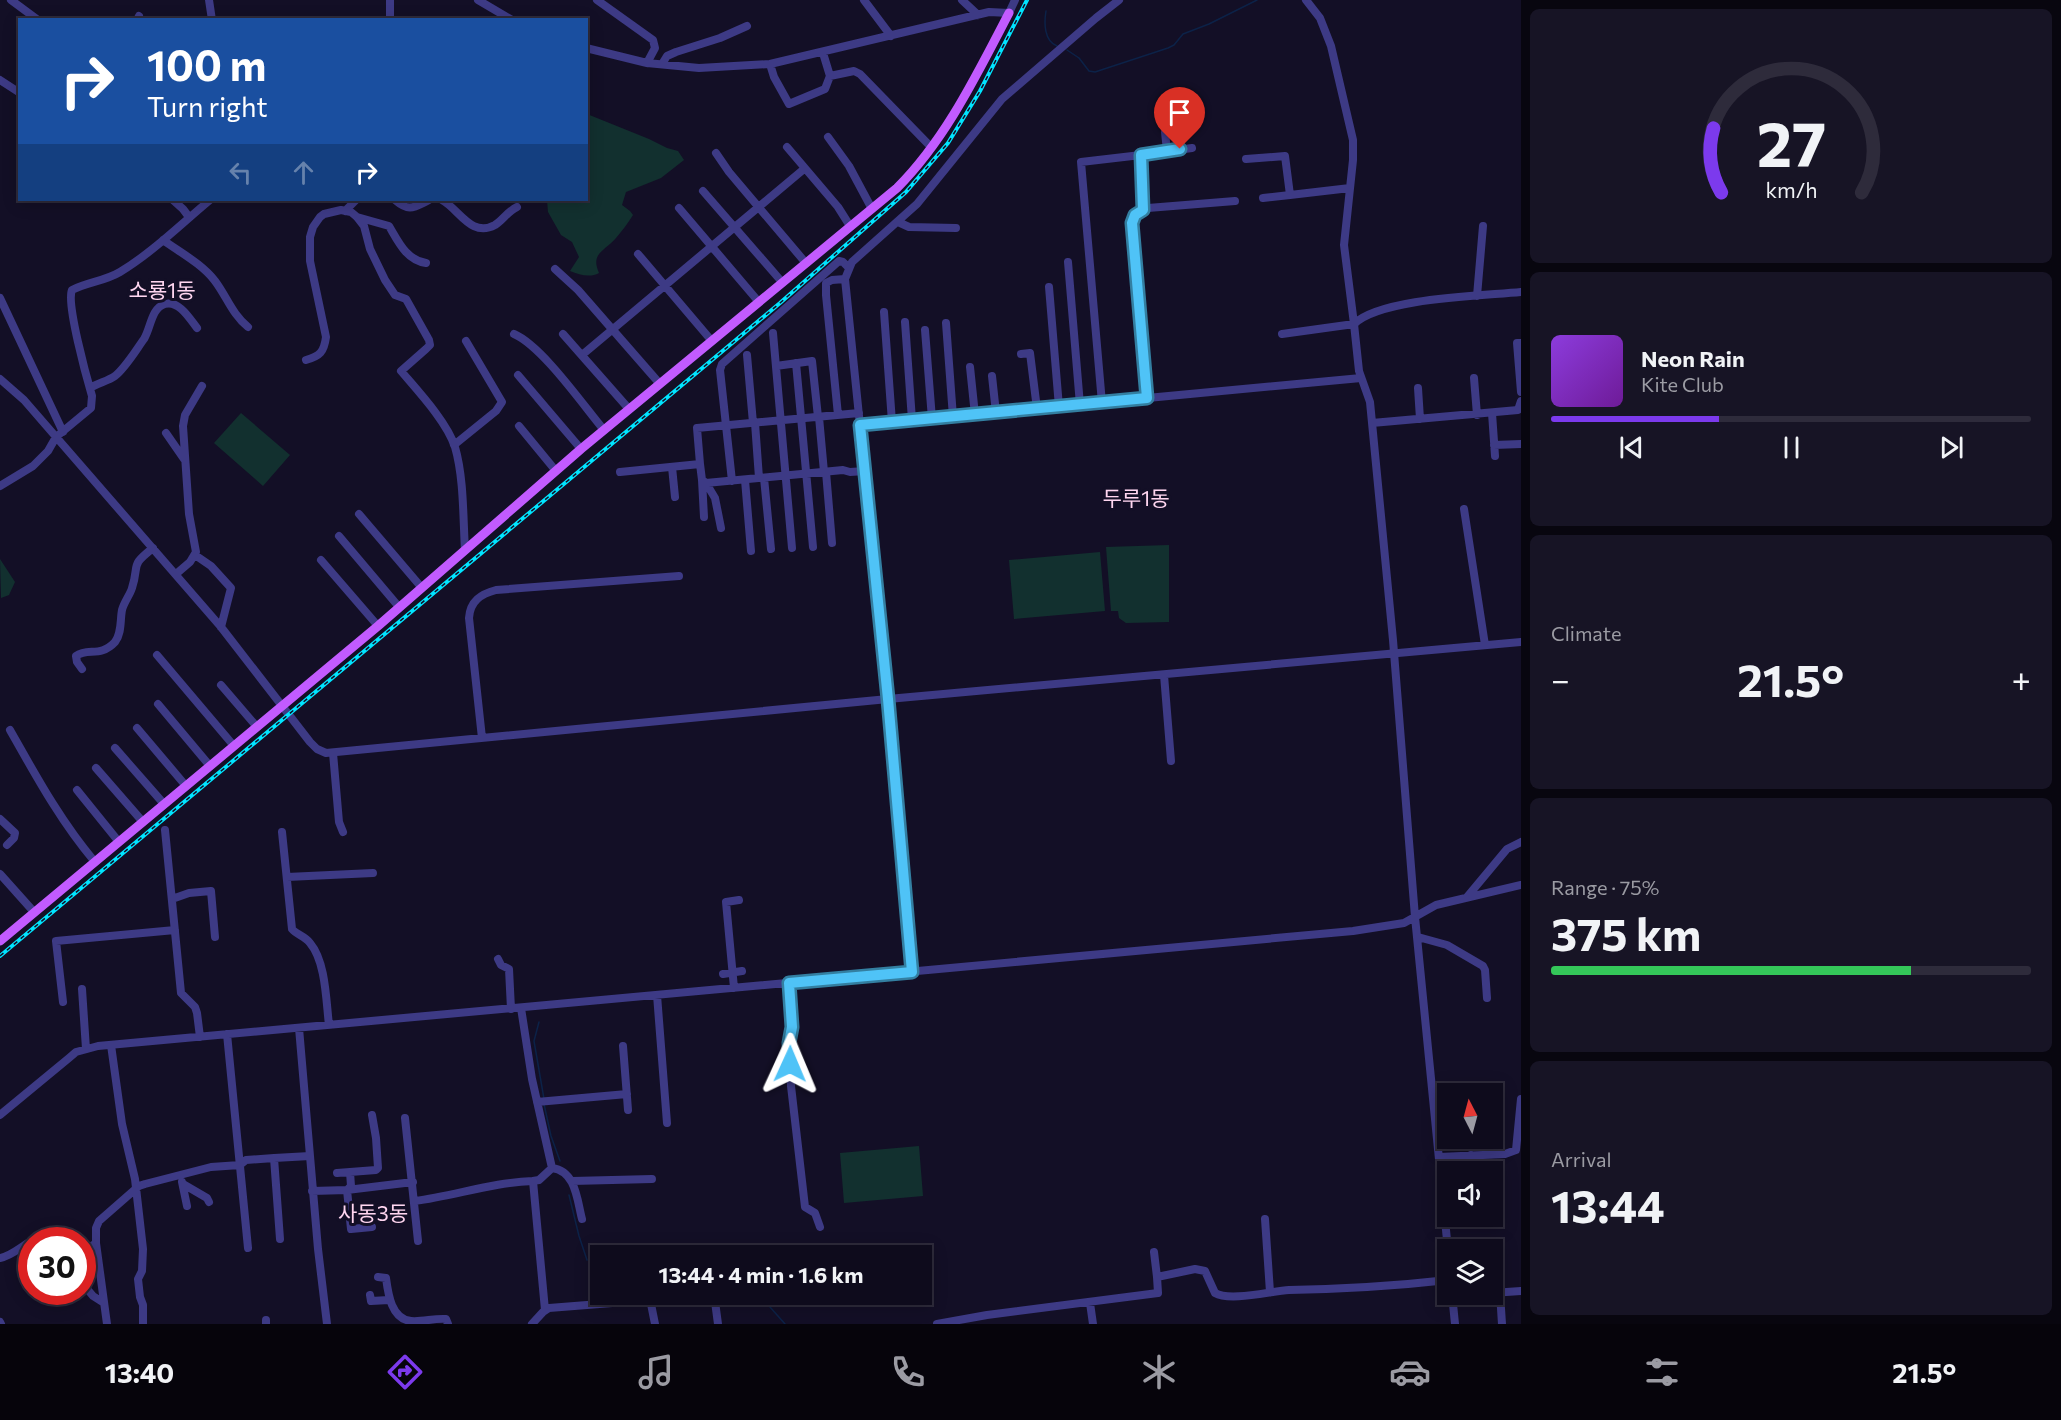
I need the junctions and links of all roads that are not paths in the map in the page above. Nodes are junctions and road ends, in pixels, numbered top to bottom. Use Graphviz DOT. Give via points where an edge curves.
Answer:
graph roads {
  1 [pos="10,0"];
  2 [pos="208,0"];
  3 [pos="390,0"];
  4 [pos="478,0"];
  5 [pos="597,0"];
  6 [pos="864,0"];
  7 [pos="962,0"];
  8 [pos="1015,0"];
  9 [pos="1119,0"];
  10 [pos="1306,0"];
  11 [pos="1008,13"];
  12 [pos="978,15"];
  13 [pos="35,18"];
  14 [pos="212,18"];
  15 [pos="390,18"];
  16 [pos="509,18"];
  17 [pos="747,26"];
  18 [pos="891,36"];
  19 [pos="588,48"];
  20 [pos="823,53"];
  21 [pos="647,63"];
  22 [pos="662,64"];
  23 [pos="770,64"];
  24 [pos="830,76"];
  25 [pos="0,80"];
  26 [pos="18,92"];
  27 [pos="1194,126"];
  28 [pos="828,137"];
  29 [pos="787,147"];
  30 [pos="931,147"];
  31 [pos="1192,148"];
  32 [pos="1167,151"];
  33 [pos="716,153"];
  34 [pos="1141,155"];
  35 [pos="1246,159"];
  36 [pos="804,169"];
  37 [pos="1350,188"];
  38 [pos="703,191"];
  39 [pos="1290,195"];
  40 [pos="1263,198"];
  41 [pos="174,201"];
  42 [pos="209,201"];
  43 [pos="355,201"];
  44 [pos="396,201"];
  45 [pos="427,201"];
  46 [pos="444,201"];
  47 [pos="1235,201"];
  48 [pos="518,207"];
  49 [pos="758,207"];
  50 [pos="679,208"];
  51 [pos="872,209"];
  52 [pos="1143,210"];
  53 [pos="345,211"];
  54 [pos="357,216"];
  55 [pos="189,217"];
  56 [pos="898,222"];
  57 [pos="850,225"];
  58 [pos="1483,226"];
  59 [pos="735,227"];
  60 [pos="956,228"];
  61 [pos="163,240"];
  62 [pos="712,247"];
  63 [pos="638,254"];
  64 [pos="805,262"];
  65 [pos="1068,262"];
  66 [pos="426,263"];
  67 [pos="849,268"];
  68 [pos="555,269"];
  69 [pos="845,279"];
  70 [pos="782,282"];
  71 [pos="665,286"];
  72 [pos="1048,287"];
  73 [pos="1521,292"];
  74 [pos="1477,296"];
  75 [pos="0,298"];
  76 [pos="758,301"];
  77 [pos="884,312"];
  78 [pos="905,322"];
  79 [pos="946,323"];
  80 [pos="1354,324"];
  81 [pos="248,327"];
  82 [pos="197,328"];
  83 [pos="612,330"];
  84 [pos="925,330"];
  85 [pos="773,333"];
  86 [pos="514,334"];
  87 [pos="563,334"];
  88 [pos="1282,334"];
  89 [pos="711,340"];
  90 [pos="466,341"];
  91 [pos="1521,343"];
  92 [pos="1021,354"];
  93 [pos="582,355"];
  94 [pos="747,356"];
  95 [pos="306,360"];
  96 [pos="796,363"];
  97 [pos="776,366"];
  98 [pos="970,368"];
  99 [pos="518,375"];
  100 [pos="993,376"];
  101 [pos="1361,378"];
  102 [pos="1474,378"];
  103 [pos="0,379"];
  104 [pos="660,384"];
  105 [pos="202,386"];
  106 [pos="90,388"];
  107 [pos="1418,388"];
  108 [pos="1521,392"];
  109 [pos="1147,398"];
  110 [pos="1521,401"];
  111 [pos="1102,403"];
  112 [pos="1080,405"];
  113 [pos="1059,407"];
  114 [pos="629,409"];
  115 [pos="1037,409"];
  116 [pos="996,412"];
  117 [pos="859,413"];
  118 [pos="1492,413"];
  119 [pos="1477,414"];
  120 [pos="838,415"];
  121 [pos="975,415"];
  122 [pos="818,417"];
  123 [pos="953,417"];
  124 [pos="801,419"];
  125 [pos="932,419"];
  126 [pos="1420,419"];
  127 [pos="781,420"];
  128 [pos="912,420"];
  129 [pos="892,422"];
  130 [pos="754,423"];
  131 [pos="1372,423"];
  132 [pos="860,425"];
  133 [pos="519,426"];
  134 [pos="726,426"];
  135 [pos="604,430"];
  136 [pos="63,432"];
  137 [pos="166,433"];
  138 [pos="56,437"];
  139 [pos="1521,444"];
  140 [pos="454,445"];
  141 [pos="1494,446"];
  142 [pos="581,449"];
  143 [pos="1495,456"];
  144 [pos="187,463"];
  145 [pos="700,464"];
  146 [pos="672,467"];
  147 [pos="556,471"];
  148 [pos="620,471"];
  149 [pos="865,471"];
  150 [pos="825,472"];
  151 [pos="806,474"];
  152 [pos="786,476"];
  153 [pos="762,478"];
  154 [pos="745,480"];
  155 [pos="704,481"];
  156 [pos="732,481"];
  157 [pos="0,486"];
  158 [pos="675,497"];
  159 [pos="1464,509"];
  160 [pos="359,514"];
  161 [pos="704,517"];
  162 [pos="722,528"];
  163 [pos="339,536"];
  164 [pos="832,543"];
  165 [pos="813,547"];
  166 [pos="153,548"];
  167 [pos="792,548"];
  168 [pos="771,549"];
  169 [pos="465,550"];
  170 [pos="751,551"];
  171 [pos="195,555"];
  172 [pos="321,560"];
  173 [pos="176,574"];
  174 [pos="679,576"];
  175 [pos="422,588"];
  176 [pos="399,608"];
  177 [pos="378,626"];
  178 [pos="221,627"];
  179 [pos="1521,642"];
  180 [pos="1485,645"];
  181 [pos="1393,654"];
  182 [pos="157,655"];
  183 [pos="82,669"];
  184 [pos="1164,675"];
  185 [pos="221,685"];
  186 [pos="888,699"];
  187 [pos="158,704"];
  188 [pos="282,705"];
  189 [pos="257,727"];
  190 [pos="137,728"];
  191 [pos="10,730"];
  192 [pos="482,738"];
  193 [pos="234,746"];
  194 [pos="115,748"];
  195 [pos="333,753"];
  196 [pos="1171,761"];
  197 [pos="210,766"];
  198 [pos="96,768"];
  199 [pos="186,786"];
  200 [pos="77,790"];
  201 [pos="164,804"];
  202 [pos="0,819"];
  203 [pos="143,822"];
  204 [pos="165,830"];
  205 [pos="282,832"];
  206 [pos="343,832"];
  207 [pos="120,842"];
  208 [pos="1521,842"];
  209 [pos="7,845"];
  210 [pos="95,862"];
  211 [pos="373,873"];
  212 [pos="0,874"];
  213 [pos="287,877"];
  214 [pos="1521,885"];
  215 [pos="1467,897"];
  216 [pos="172,899"];
  217 [pos="739,900"];
  218 [pos="34,912"];
  219 [pos="1415,917"];
  220 [pos="175,930"];
  221 [pos="215,937"];
  222 [pos="1418,937"];
  223 [pos="0,941"];
  224 [pos="498,959"];
  225 [pos="742,971"];
  226 [pos="912,972"];
  227 [pos="723,974"];
  228 [pos="733,974"];
  229 [pos="789,983"];
  230 [pos="734,988"];
  231 [pos="82,989"];
  232 [pos="657,995"];
  233 [pos="1487,998"];
  234 [pos="63,1002"];
  235 [pos="521,1008"];
  236 [pos="511,1009"];
  237 [pos="329,1025"];
  238 [pos="299,1028"];
  239 [pos="227,1034"];
  240 [pos="200,1037"];
  241 [pos="111,1045"];
  242 [pos="623,1046"];
  243 [pos="86,1049"];
  244 [pos="627,1094"];
  245 [pos="1521,1099"];
  246 [pos="541,1102"];
  247 [pos="628,1110"];
  248 [pos="0,1115"];
  249 [pos="372,1115"];
  250 [pos="405,1118"];
  251 [pos="667,1124"];
  252 [pos="1471,1155"];
  253 [pos="310,1156"];
  254 [pos="1438,1157"];
  255 [pos="274,1158"];
  256 [pos="1471,1161"];
  257 [pos="240,1165"];
  258 [pos="552,1168"];
  259 [pos="350,1172"];
  260 [pos="337,1173"];
  261 [pos="180,1175"];
  262 [pos="652,1179"];
  263 [pos="572,1180"];
  264 [pos="533,1181"];
  265 [pos="413,1182"];
  266 [pos="183,1184"];
  267 [pos="135,1190"];
  268 [pos="347,1190"];
  269 [pos="312,1191"];
  270 [pos="415,1201"];
  271 [pos="209,1202"];
  272 [pos="187,1206"];
  273 [pos="582,1219"];
  274 [pos="1265,1219"];
  275 [pos="96,1227"];
  276 [pos="372,1227"];
  277 [pos="820,1227"];
  278 [pos="280,1239"];
  279 [pos="1447,1239"];
  280 [pos="418,1241"];
  281 [pos="96,1243"];
  282 [pos="248,1248"];
  283 [pos="18,1249"];
  284 [pos="1154,1252"];
  285 [pos="0,1258"];
  286 [pos="378,1277"];
  287 [pos="1157,1277"];
  288 [pos="1437,1281"];
  289 [pos="1521,1291"];
  290 [pos="1270,1292"];
  291 [pos="1503,1292"];
  292 [pos="370,1295"];
  293 [pos="96,1300"];
  294 [pos="389,1300"];
  295 [pos="104,1303"];
  296 [pos="1090,1303"];
  297 [pos="590,1304"];
  298 [pos="651,1305"];
  299 [pos="715,1305"];
  300 [pos="1453,1305"];
  301 [pos="1498,1305"];
  302 [pos="545,1310"];
  303 [pos="107,1324"];
  304 [pos="143,1324"];
  305 [pos="327,1324"];
  306 [pos="448,1324"];
  307 [pos="532,1324"];
  308 [pos="655,1324"];
  309 [pos="718,1324"];
  310 [pos="937,1324"];
  311 [pos="1093,1324"];
  312 [pos="1455,1324"];
  313 [pos="1502,1324"];
  1 -- 13 [label="street"];
  2 -- 14 [label="street"];
  3 -- 15 [label="street"];
  4 -- 16 [label="street"];
  5 -- 21 [label="street" via="653,40 655,48"];
  6 -- 18 [label="street"];
  7 -- 12 [label="street"];
  8 -- 11 [label="street"];
  9 -- 56 [label="street" via="1002,99"];
  10 -- 37 [label="street" via="1326,31 1347,109 1354,148"];
  11 -- 12 [label="street"];
  11 -- 30 [label="main road" via="971,86"];
  12 -- 18 [label="street"];
  17 -- 22 [label="street" via="667,56"];
  18 -- 20 [label="street"];
  19 -- 21 [label="street"];
  20 -- 23 [label="street"];
  20 -- 24 [label="street"];
  21 -- 22 [label="street"];
  22 -- 23 [label="street" via="699,68"];
  23 -- 24 [label="street" via="789,104 825,88"];
  24 -- 30 [label="street" via="854,71 861,74"];
  25 -- 26 [label="street"];
  27 -- 32 [label="street" via="1167,129"];
  28 -- 51 [label="street"];
  29 -- 36 [label="street"];
  30 -- 51 [label="main road" via="912,172"];
  31 -- 32 [label="street"];
  32 -- 34 [label="street"];
  33 -- 49 [label="street"];
  34 -- 52 [label="street"];
  34 -- 111 [label="street" via="1082,162"];
  35 -- 39 [label="street" via="1285,156"];
  36 -- 49 [label="street"];
  36 -- 57 [label="street"];
  37 -- 39 [label="street"];
  37 -- 80 [label="street" via="1344,245"];
  38 -- 59 [label="street"];
  39 -- 40 [label="street"];
  41 -- 55 [label="street"];
  42 -- 55 [label="street"];
  43 -- 53 [label="street"];
  44 -- 45 [label="street" via="410,208"];
  46 -- 48 [label="street" via="471,225 482,228 491,227"];
  47 -- 52 [label="street"];
  49 -- 59 [label="street"];
  49 -- 64 [label="street"];
  50 -- 62 [label="street"];
  51 -- 57 [label="main road"];
  52 -- 109 [label="street" via="1132,223"];
  53 -- 54 [label="street"];
  53 -- 95 [label="street" via="324,214 313,226 310,237 310,261 326,337 325,349 319,356"];
  54 -- 66 [label="street" via="389,226 403,250"];
  54 -- 140 [label="street" via="385,280 395,295 406,299 429,340 430,345 401,370 430,405"];
  55 -- 61 [label="street"];
  56 -- 60 [label="street" via="909,227 944,224"];
  56 -- 67 [label="street"];
  57 -- 64 [label="main road"];
  58 -- 74 [label="street"];
  59 -- 62 [label="street"];
  59 -- 70 [label="street"];
  61 -- 81 [label="street" via="206,271 237,318"];
  61 -- 106 [label="street" via="121,272 72,290"];
  62 -- 71 [label="street"];
  62 -- 76 [label="street"];
  63 -- 71 [label="street"];
  64 -- 70 [label="main road"];
  65 -- 112 [label="street"];
  67 -- 69 [label="street"];
  67 -- 134 [label="street" via="839,261 722,364"];
  68 -- 83 [label="street"];
  69 -- 117 [label="street"];
  69 -- 120 [label="street" via="826,284 825,295"];
  70 -- 76 [label="main road"];
  71 -- 83 [label="street"];
  71 -- 89 [label="street"];
  72 -- 113 [label="street"];
  73 -- 74 [label="street"];
  74 -- 80 [label="street" via="1411,303 1371,313"];
  75 -- 136 [label="street"];
  76 -- 89 [label="main road"];
  77 -- 129 [label="street"];
  78 -- 128 [label="street"];
  79 -- 123 [label="street"];
  80 -- 88 [label="street"];
  80 -- 101 [label="street"];
  82 -- 106 [label="street" via="175,304 166,304 156,311 146,337 119,372"];
  83 -- 93 [label="street"];
  83 -- 104 [label="street"];
  84 -- 125 [label="street"];
  85 -- 97 [label="street"];
  86 -- 135 [label="street" via="537,352"];
  87 -- 93 [label="street"];
  89 -- 104 [label="main road"];
  90 -- 140 [label="street" via="502,402"];
  91 -- 108 [label="street" via="1517,343"];
  92 -- 115 [label="street" via="1030,353"];
  93 -- 114 [label="street"];
  94 -- 130 [label="street"];
  96 -- 97 [label="street"];
  96 -- 122 [label="street" via="812,361"];
  96 -- 124 [label="street"];
  97 -- 127 [label="street"];
  98 -- 121 [label="street"];
  99 -- 142 [label="street"];
  100 -- 116 [label="street"];
  101 -- 109 [label="street"];
  101 -- 131 [label="street" via="1370,402"];
  102 -- 119 [label="street"];
  103 -- 138 [label="street"];
  104 -- 114 [label="main road"];
  105 -- 144 [label="street" via="185,415"];
  106 -- 136 [label="street" via="91,408"];
  107 -- 126 [label="street"];
  109 -- 111 [label="street"];
  110 -- 118 [label="street" via="1518,410"];
  111 -- 112 [label="street"];
  112 -- 113 [label="street"];
  113 -- 115 [label="street"];
  114 -- 135 [label="main road"];
  115 -- 116 [label="street"];
  116 -- 121 [label="street"];
  117 -- 120 [label="street"];
  117 -- 132 [label="street"];
  118 -- 119 [label="street"];
  118 -- 141 [label="street"];
  119 -- 126 [label="street"];
  120 -- 122 [label="street"];
  121 -- 123 [label="street"];
  122 -- 124 [label="street"];
  122 -- 150 [label="street"];
  123 -- 125 [label="street"];
  124 -- 127 [label="street"];
  124 -- 151 [label="street"];
  125 -- 128 [label="street"];
  126 -- 131 [label="street"];
  127 -- 130 [label="street"];
  127 -- 152 [label="street"];
  128 -- 129 [label="street"];
  129 -- 132 [label="street"];
  130 -- 134 [label="street"];
  130 -- 153 [label="street"];
  131 -- 181 [label="street"];
  132 -- 149 [label="street"];
  133 -- 147 [label="street"];
  134 -- 145 [label="street" via="698,428"];
  134 -- 156 [label="street"];
  135 -- 142 [label="main road"];
  136 -- 138 [label="street"];
  137 -- 144 [label="street"];
  138 -- 157 [label="street" via="33,466"];
  138 -- 166 [label="street"];
  139 -- 141 [label="street"];
  140 -- 169 [label="street"];
  141 -- 143 [label="street"];
  142 -- 147 [label="main road"];
  144 -- 171 [label="street"];
  145 -- 146 [label="street"];
  145 -- 155 [label="street"];
  146 -- 148 [label="street"];
  146 -- 158 [label="street"];
  147 -- 169 [label="main road"];
  149 -- 150 [label="street"];
  149 -- 186 [label="street"];
  150 -- 151 [label="street"];
  150 -- 164 [label="street"];
  151 -- 152 [label="street"];
  151 -- 165 [label="street"];
  152 -- 153 [label="street"];
  152 -- 167 [label="street"];
  153 -- 154 [label="street"];
  153 -- 168 [label="street"];
  154 -- 156 [label="street"];
  154 -- 170 [label="street"];
  155 -- 156 [label="street"];
  155 -- 161 [label="street"];
  155 -- 162 [label="street" via="715,498"];
  159 -- 180 [label="street"];
  160 -- 175 [label="street"];
  163 -- 176 [label="street"];
  166 -- 173 [label="street"];
  166 -- 183 [label="street" via="136,564 115,642 96,653 81,652 76,656"];
  169 -- 175 [label="main road"];
  171 -- 173 [label="street"];
  171 -- 178 [label="street" via="231,588"];
  172 -- 177 [label="street"];
  173 -- 178 [label="street"];
  174 -- 192 [label="street" via="496,590 474,601 469,618"];
  175 -- 176 [label="main road"];
  176 -- 177 [label="main road"];
  177 -- 188 [label="main road"];
  178 -- 188 [label="street"];
  179 -- 180 [label="street"];
  180 -- 181 [label="street"];
  181 -- 184 [label="street"];
  181 -- 219 [label="street"];
  182 -- 193 [label="street"];
  184 -- 186 [label="street"];
  184 -- 196 [label="street"];
  185 -- 189 [label="street"];
  186 -- 192 [label="street"];
  186 -- 226 [label="street"];
  187 -- 197 [label="street"];
  188 -- 189 [label="main road"];
  188 -- 195 [label="street" via="314,747"];
  189 -- 193 [label="main road"];
  190 -- 199 [label="street"];
  191 -- 210 [label="street" via="54,805"];
  192 -- 195 [label="street"];
  193 -- 197 [label="main road"];
  194 -- 201 [label="street"];
  195 -- 206 [label="street"];
  197 -- 199 [label="main road"];
  198 -- 203 [label="street"];
  199 -- 201 [label="main road"];
  200 -- 207 [label="street"];
  201 -- 203 [label="main road"];
  202 -- 209 [label="street" via="15,833"];
  203 -- 207 [label="main road"];
  204 -- 216 [label="street"];
  205 -- 213 [label="street"];
  207 -- 210 [label="main road"];
  208 -- 215 [label="street" via="1507,849"];
  210 -- 218 [label="main road"];
  211 -- 213 [label="street"];
  212 -- 218 [label="street"];
  213 -- 237 [label="street" via="292,929 304,936 319,959"];
  214 -- 215 [label="street"];
  215 -- 219 [label="street" via="1436,905"];
  216 -- 220 [label="street"];
  216 -- 221 [label="street" via="211,891"];
  217 -- 228 [label="street" via="726,901"];
  218 -- 223 [label="main road"];
  219 -- 222 [label="street"];
  219 -- 226 [label="street" via="1393,926 1353,931"];
  220 -- 234 [label="street" via="56,941"];
  220 -- 240 [label="street" via="181,993 195,1007"];
  222 -- 233 [label="street" via="1447,945 1483,966"];
  222 -- 254 [label="street"];
  224 -- 236 [label="street" via="509,969"];
  225 -- 228 [label="street"];
  226 -- 229 [label="street"];
  227 -- 228 [label="street"];
  228 -- 230 [label="street"];
  229 -- 230 [label="street"];
  229 -- 277 [label="street" via="791,1086 805,1207 815,1213"];
  230 -- 232 [label="street"];
  231 -- 243 [label="street"];
  232 -- 235 [label="street"];
  232 -- 251 [label="street"];
  235 -- 236 [label="street"];
  235 -- 246 [label="street"];
  236 -- 237 [label="street"];
  237 -- 238 [label="street"];
  238 -- 239 [label="street"];
  238 -- 253 [label="street"];
  239 -- 240 [label="street"];
  239 -- 257 [label="street"];
  240 -- 241 [label="street"];
  241 -- 243 [label="street"];
  241 -- 267 [label="street"];
  242 -- 244 [label="street"];
  243 -- 248 [label="street" via="76,1052"];
  244 -- 246 [label="street"];
  244 -- 247 [label="street"];
  245 -- 252 [label="street" via="1516,1150"];
  246 -- 258 [label="street"];
  249 -- 259 [label="street" via="378,1168"];
  250 -- 265 [label="street"];
  252 -- 254 [label="street"];
  252 -- 256 [label="street"];
  253 -- 255 [label="street"];
  253 -- 269 [label="street"];
  254 -- 279 [label="street"];
  255 -- 257 [label="street" via="246,1160"];
  255 -- 278 [label="street"];
  257 -- 261 [label="street"];
  257 -- 282 [label="street"];
  258 -- 263 [label="street"];
  258 -- 264 [label="street"];
  259 -- 260 [label="street"];
  259 -- 268 [label="street" via="351,1186"];
  261 -- 266 [label="street"];
  261 -- 267 [label="street"];
  262 -- 263 [label="street"];
  263 -- 273 [label="street"];
  264 -- 270 [label="street"];
  264 -- 302 [label="street"];
  265 -- 268 [label="street"];
  265 -- 270 [label="street"];
  266 -- 271 [label="street"];
  266 -- 272 [label="street"];
  267 -- 275 [label="street"];
  267 -- 304 [label="street" via="143,1249 138,1279"];
  268 -- 269 [label="street"];
  268 -- 276 [label="street" via="351,1229"];
  269 -- 305 [label="street"];
  270 -- 280 [label="street"];
  274 -- 290 [label="street"];
  281 -- 295 [label="street"];
  283 -- 285 [label="street"];
  284 -- 287 [label="street"];
  286 -- 294 [label="street" via="386,1278"];
  287 -- 290 [label="street" via="1201,1269 1220,1296"];
  287 -- 296 [label="street" via="1158,1293"];
  288 -- 290 [label="street"];
  289 -- 291 [label="street"];
  292 -- 294 [label="street" via="371,1302"];
  293 -- 295 [label="street"];
  294 -- 306 [label="street" via="402,1318 446,1318"];
  295 -- 303 [label="street"];
  296 -- 310 [label="street"];
  296 -- 311 [label="street"];
  297 -- 302 [label="street"];
  298 -- 308 [label="street"];
  299 -- 309 [label="street"];
  300 -- 312 [label="street"];
  301 -- 313 [label="street"];
  302 -- 307 [label="street"];
}
